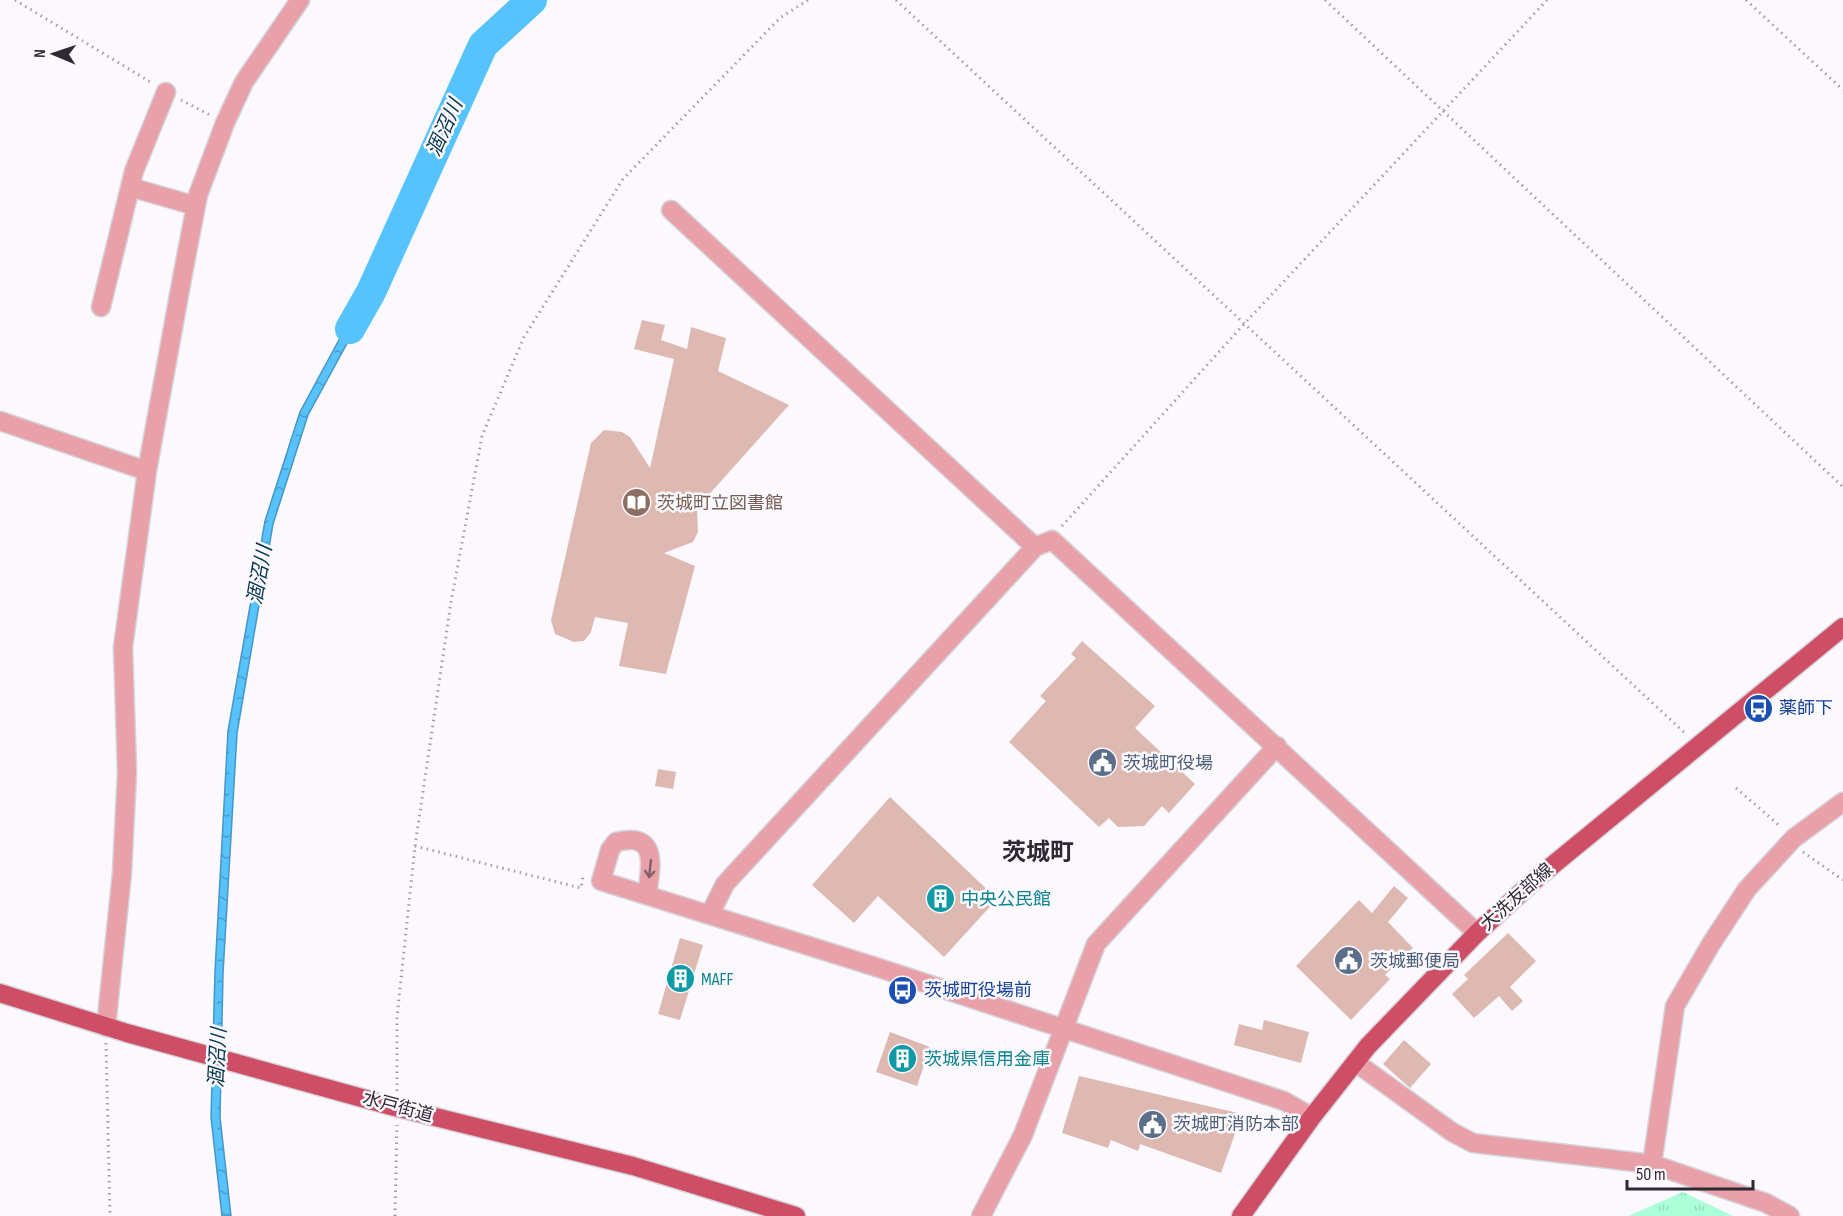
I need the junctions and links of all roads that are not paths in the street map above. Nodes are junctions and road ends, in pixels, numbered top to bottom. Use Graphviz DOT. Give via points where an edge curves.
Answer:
graph roads {
  1 [pos="300,0"];
  2 [pos="166,92"];
  3 [pos="130,187"];
  4 [pos="196,206"];
  5 [pos="671,210"];
  6 [pos="101,307"];
  7 [pos="0,421"];
  8 [pos="147,471"];
  9 [pos="1035,547"];
  10 [pos="1843,627"];
  11 [pos="1277,746"];
  12 [pos="1843,802"];
  13 [pos="646,894"];
  14 [pos="710,914"];
  15 [pos="1477,933"];
  16 [pos="0,993"];
  17 [pos="106,1026"];
  18 [pos="1062,1030"];
  19 [pos="1355,1062"];
  20 [pos="1312,1117"];
  21 [pos="1652,1164"];
  22 [pos="796,1216"];
  23 [pos="981,1216"];
  24 [pos="1241,1216"];
  25 [pos="1790,1216"];
  1 -- 4 [label="street" via="244,82"];
  2 -- 3 [label="street"];
  3 -- 4 [label="street"];
  3 -- 6 [label="street"];
  4 -- 8 [label="street"];
  5 -- 9 [label="street"];
  7 -- 8 [label="street"];
  8 -- 17 [label="street" via="123,647 126,795"];
  9 -- 11 [label="street" via="1052,540"];
  9 -- 14 [label="street" via="725,884"];
  10 -- 15 [label="main road, 大洗友部線" via="1537,878"];
  11 -- 15 [label="street"];
  11 -- 18 [label="street" via="1096,944"];
  12 -- 21 [label="street" via="1792,841 1747,889 1675,1006"];
  13 -- 13 [label="street, one-way" via="601,881 616,842 635,840 651,854"];
  13 -- 14 [label="street"];
  14 -- 18 [label="street"];
  15 -- 19 [label="main road, 大洗友部線"];
  16 -- 17 [label="main road, 水戸街道"];
  17 -- 22 [label="main road, 水戸街道" via="394,1106 633,1166"];
  18 -- 20 [label="street" via="1284,1101"];
  18 -- 23 [label="street" via="1023,1135"];
  19 -- 20 [label="main road, 大洗友部線"];
  19 -- 21 [label="street" via="1473,1143"];
  20 -- 24 [label="main road, 大洗友部線"];
  21 -- 25 [label="street" via="1766,1203"];
}
